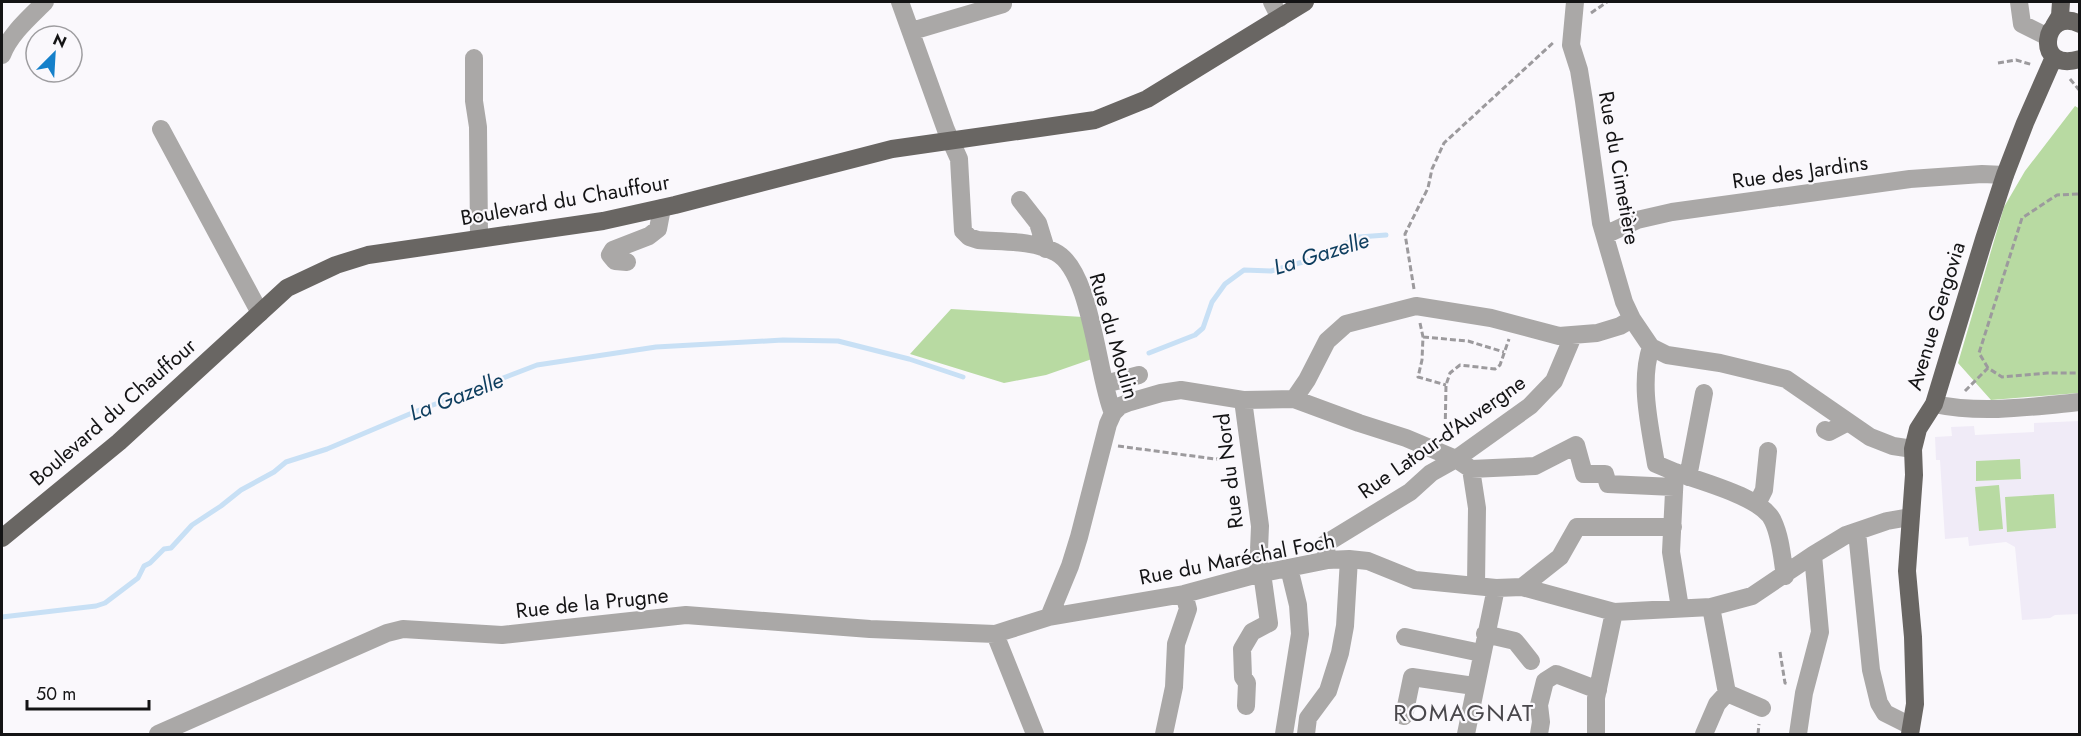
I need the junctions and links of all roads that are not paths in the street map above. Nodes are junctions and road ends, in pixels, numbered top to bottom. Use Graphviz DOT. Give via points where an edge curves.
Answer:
graph roads {
  1 [pos="45,2"];
  2 [pos="900,2"];
  3 [pos="1002,2"];
  4 [pos="1305,2"];
  5 [pos="1575,2"];
  6 [pos="2019,2"];
  7 [pos="2061,2"];
  8 [pos="2070,2"];
  9 [pos="1276,10"];
  10 [pos="2077,23"];
  11 [pos="912,31"];
  12 [pos="2051,32"];
  13 [pos="2,55"];
  14 [pos="2054,57"];
  15 [pos="474,58"];
  16 [pos="2079,59"];
  17 [pos="161,129"];
  18 [pos="951,141"];
  19 [pos="2007,170"];
  20 [pos="1020,200"];
  21 [pos="662,208"];
  22 [pos="1605,235"];
  23 [pos="479,237"];
  24 [pos="1046,249"];
  25 [pos="627,262"];
  26 [pos="260,313"];
  27 [pos="1632,319"];
  28 [pos="1573,336"];
  29 [pos="1651,346"];
  30 [pos="1139,375"];
  31 [pos="1105,384"];
  32 [pos="1704,393"];
  33 [pos="1294,399"];
  34 [pos="1243,400"];
  35 [pos="2079,402"];
  36 [pos="1934,404"];
  37 [pos="1113,413"];
  38 [pos="1848,422"];
  39 [pos="1825,430"];
  40 [pos="1913,449"];
  41 [pos="1768,451"];
  42 [pos="1457,461"];
  43 [pos="1679,479"];
  44 [pos="1755,502"];
  45 [pos="1910,517"];
  46 [pos="1673,527"];
  47 [pos="1857,532"];
  48 [pos="2,538"];
  49 [pos="1813,555"];
  50 [pos="1349,559"];
  51 [pos="1328,560"];
  52 [pos="1289,568"];
  53 [pos="1260,573"];
  54 [pos="1785,576"];
  55 [pos="1476,585"];
  56 [pos="1522,587"];
  57 [pos="1496,588"];
  58 [pos="1184,594"];
  59 [pos="1711,607"];
  60 [pos="1680,608"];
  61 [pos="1614,612"];
  62 [pos="1049,617"];
  63 [pos="995,634"];
  64 [pos="1485,634"];
  65 [pos="1405,638"];
  66 [pos="1481,652"];
  67 [pos="1531,661"];
  68 [pos="1474,686"];
  69 [pos="1599,690"];
  70 [pos="1727,693"];
  71 [pos="1246,706"];
  72 [pos="1762,708"];
  73 [pos="1404,716"];
  74 [pos="1910,730"];
  75 [pos="158,735"];
  76 [pos="1035,735"];
  77 [pos="1164,735"];
  78 [pos="1284,735"];
  79 [pos="1306,735"];
  80 [pos="1466,735"];
  81 [pos="1539,735"];
  82 [pos="1596,735"];
  83 [pos="1704,735"];
  84 [pos="1798,735"];
  1 -- 13 [label="street" via="5,45"];
  2 -- 11 [label="street"];
  3 -- 11 [label="street"];
  4 -- 9 [label="main road, Boulevard du Chauffour"];
  5 -- 22 [label="street, Rue du Cimetière" via="1571,45 1579,70"];
  6 -- 12 [label="street" via="2022,24"];
  7 -- 12 [label="main road" via="2060,16"];
  8 -- 10 [label="main road"];
  9 -- 18 [label="main road, Boulevard du Chauffour" via="1147,99 1095,120"];
  10 -- 12 [label="main road" via="2063,21"];
  11 -- 18 [label="street"];
  12 -- 14 [label="main road" via="2048,48"];
  14 -- 16 [label="main road" via="2067,62"];
  14 -- 19 [label="main road, Avenue Gergovia"];
  15 -- 23 [label="street"];
  17 -- 26 [label="street"];
  18 -- 21 [label="main road, Boulevard du Chauffour" via="892,149"];
  18 -- 24 [label="street, Rue du Moulin" via="959,159 963,231 978,240"];
  19 -- 22 [label="street, Rue des Jardins" via="1910,179 1672,212 1636,220"];
  19 -- 36 [label="main road, Avenue Gergovia"];
  20 -- 24 [label="street" via="1038,223"];
  21 -- 23 [label="main road, Boulevard du Chauffour" via="603,221"];
  21 -- 25 [label="street" via="658,230 613,250 610,255 615,261"];
  22 -- 27 [label="street, Rue du Cimetière"];
  23 -- 26 [label="main road, Boulevard du Chauffour" via="368,255 336,265 287,288"];
  24 -- 31 [label="street, Rue du Moulin" via="1067,261 1074,274 1084,298"];
  26 -- 48 [label="main road, Boulevard du Chauffour" via="119,442"];
  27 -- 28 [label="street" via="1596,333"];
  27 -- 29 [label="street, Rue du Cimetière"];
  28 -- 33 [label="street" via="1417,306 1346,324 1327,341"];
  28 -- 42 [label="street, Rue Latour-d'Auvergne" via="1548,388"];
  29 -- 38 [label="street" via="1667,355 1786,379"];
  29 -- 43 [label="street" via="1647,360 1647,408 1656,464"];
  30 -- 31 [label="street"];
  31 -- 37 [label="street, Rue du Moulin"];
  32 -- 43 [label="street"];
  33 -- 34 [label="street"];
  33 -- 42 [label="street" via="1406,438"];
  34 -- 37 [label="street" via="1182,390 1130,402"];
  34 -- 53 [label="street, Rue du Nord" via="1260,526"];
  35 -- 36 [label="street" via="1987,410"];
  36 -- 40 [label="main road, Avenue Gergovia" via="1918,429"];
  37 -- 62 [label="street, Rue du Moulin" via="1070,566"];
  38 -- 39 [label="street" via="1829,432"];
  38 -- 40 [label="street" via="1870,437"];
  40 -- 45 [label="main road, Avenue Gergovia"];
  41 -- 44 [label="street" via="1764,490"];
  42 -- 43 [label="street" via="1535,466 1576,445 1584,474 1605,474 1608,484"];
  42 -- 51 [label="street, Rue Latour-d'Auvergne" via="1431,473 1410,492 1324,544"];
  42 -- 55 [label="street" via="1477,508"];
  43 -- 44 [label="street"];
  43 -- 46 [label="street"];
  44 -- 54 [label="street" via="1773,519"];
  45 -- 47 [label="street, Rue du Maréchal Foch"];
  45 -- 74 [label="main road, Avenue Gergovia" via="1907,571 1915,704"];
  46 -- 56 [label="street" via="1577,527 1560,557"];
  46 -- 60 [label="street" via="1671,552"];
  47 -- 49 [label="street, Rue du Maréchal Foch"];
  47 -- 74 [label="street" via="1871,670 1879,703 1885,713"];
  49 -- 54 [label="street, Rue du Maréchal Foch"];
  49 -- 84 [label="street" via="1820,632"];
  50 -- 51 [label="street, Rue du Maréchal Foch"];
  50 -- 55 [label="street, Rue du Maréchal Foch" via="1368,561 1415,580"];
  50 -- 79 [label="street" via="1340,653 1328,691 1308,718"];
  51 -- 52 [label="street, Rue du Maréchal Foch"];
  52 -- 53 [label="street, Rue du Maréchal Foch"];
  52 -- 78 [label="street" via="1300,634"];
  53 -- 58 [label="street, Rue du Maréchal Foch"];
  53 -- 71 [label="street, Rue du Nord" via="1269,623 1252,632 1242,649"];
  54 -- 59 [label="street, Rue du Maréchal Foch" via="1752,596"];
  55 -- 57 [label="street, Rue du Maréchal Foch"];
  56 -- 57 [label="street, Rue du Maréchal Foch"];
  56 -- 61 [label="street, Rue du Maréchal Foch"];
  57 -- 64 [label="street"];
  58 -- 62 [label="street, Rue du Maréchal Foch"];
  58 -- 77 [label="street" via="1188,609 1176,644 1174,687"];
  59 -- 60 [label="street, Rue du Maréchal Foch"];
  59 -- 70 [label="street"];
  60 -- 61 [label="street, Rue du Maréchal Foch"];
  61 -- 69 [label="street"];
  62 -- 63 [label="street, Rue de la Prugne"];
  63 -- 75 [label="street, Rue de la Prugne" via="686,615 502,635 403,629"];
  63 -- 76 [label="street"];
  64 -- 66 [label="street"];
  64 -- 67 [label="street" via="1515,641"];
  65 -- 66 [label="street"];
  66 -- 68 [label="street"];
  68 -- 73 [label="street" via="1412,677"];
  68 -- 80 [label="street"];
  69 -- 81 [label="street" via="1556,674 1545,681 1539,705"];
  69 -- 82 [label="street"];
  70 -- 72 [label="street"];
  70 -- 83 [label="street" via="1717,704"];
}
